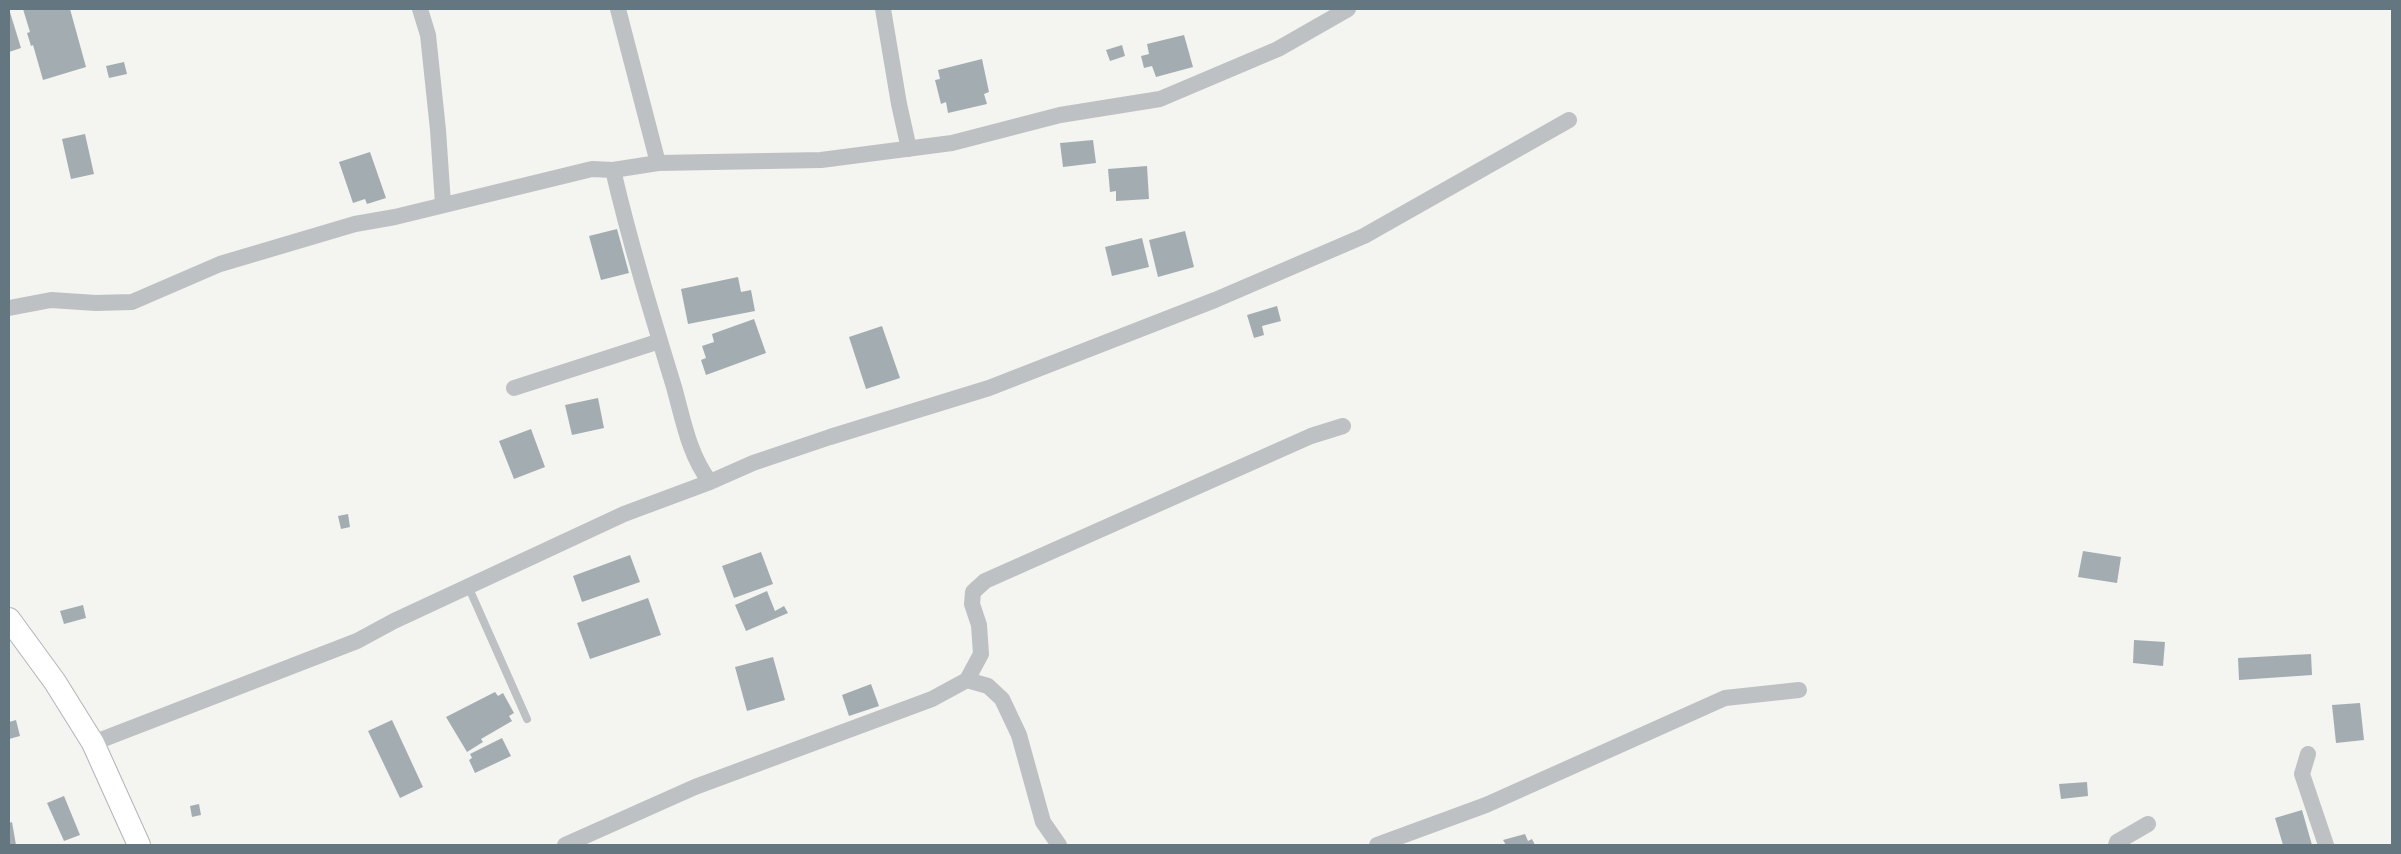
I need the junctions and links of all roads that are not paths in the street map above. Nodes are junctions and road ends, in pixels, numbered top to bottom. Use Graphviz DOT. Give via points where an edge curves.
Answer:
graph roads {
  1 [pos="420,9"];
  2 [pos="618,9"];
  3 [pos="883,9"];
  4 [pos="1348,9"];
  5 [pos="1569,120"];
  6 [pos="909,149"];
  7 [pos="658,163"];
  8 [pos="613,170"];
  9 [pos="443,204"];
  10 [pos="9,308"];
  11 [pos="660,341"];
  12 [pos="514,388"];
  13 [pos="1343,426"];
  14 [pos="710,482"];
  15 [pos="468,586"];
  16 [pos="9,619"];
  17 [pos="967,680"];
  18 [pos="1799,690"];
  19 [pos="527,719"];
  20 [pos="93,743"];
  21 [pos="2308,754"];
  22 [pos="2148,824"];
  23 [pos="139,845"];
  24 [pos="565,845"];
  25 [pos="1059,845"];
  26 [pos="1377,845"];
  27 [pos="2116,845"];
  28 [pos="2326,845"];
  1 -- 9 [label="street" via="428,34"];
  2 -- 7 [label="street"];
  3 -- 6 [label="street"];
  4 -- 6 [label="street" via="1278,49 1160,99 1060,115 952,143"];
  5 -- 14 [label="street" via="1364,236 1215,300 989,388 830,436"];
  6 -- 7 [label="street" via="821,160"];
  7 -- 8 [label="street"];
  8 -- 9 [label="street" via="592,169"];
  8 -- 11 [label="street"];
  9 -- 10 [label="street" via="355,224 220,264 132,302 51,300"];
  11 -- 12 [label="street"];
  11 -- 14 [label="street" via="696,460"];
  13 -- 17 [label="street" via="1310,436 985,580 974,592 972,604 979,625 981,654"];
  14 -- 15 [label="street" via="624,514"];
  15 -- 19 [label="lane"];
  15 -- 20 [label="street" via="357,641"];
  16 -- 20 [label="main road" via="55,682"];
  17 -- 24 [label="street" via="932,699 695,787"];
  17 -- 25 [label="street" via="988,686 1002,700 1019,735 1044,822"];
  18 -- 26 [label="street" via="1725,698 1486,806"];
  20 -- 23 [label="main road"];
  21 -- 28 [label="street" via="2302,774"];
  22 -- 27 [label="street"];
}
